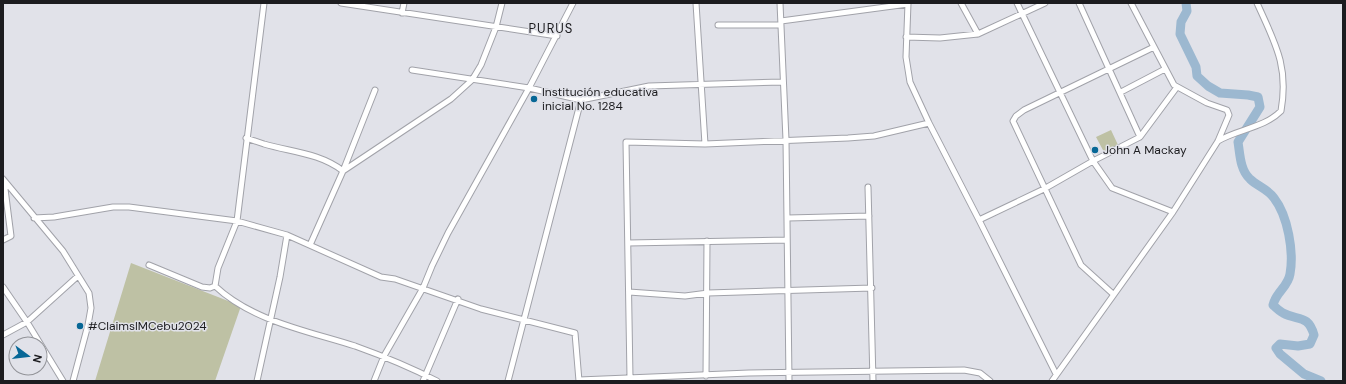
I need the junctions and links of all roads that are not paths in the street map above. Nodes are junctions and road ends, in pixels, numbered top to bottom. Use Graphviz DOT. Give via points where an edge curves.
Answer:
graph roads {
  1 [pos="264,3"];
  2 [pos="341,3"];
  3 [pos="404,3"];
  4 [pos="502,3"];
  5 [pos="573,3"];
  6 [pos="696,3"];
  7 [pos="780,3"];
  8 [pos="961,3"];
  9 [pos="1017,3"];
  10 [pos="1045,3"];
  11 [pos="1079,3"];
  12 [pos="1131,3"];
  13 [pos="1257,3"];
  14 [pos="908,4"];
  15 [pos="402,13"];
  16 [pos="1023,13"];
  17 [pos="781,23"];
  18 [pos="718,25"];
  19 [pos="496,27"];
  20 [pos="978,34"];
  21 [pos="557,36"];
  22 [pos="906,37"];
  23 [pos="1154,47"];
  24 [pos="1110,68"];
  25 [pos="1165,69"];
  26 [pos="412,70"];
  27 [pos="472,80"];
  28 [pos="782,82"];
  29 [pos="702,84"];
  30 [pos="1177,87"];
  31 [pos="529,88"];
  32 [pos="375,90"];
  33 [pos="1060,91"];
  34 [pos="1121,92"];
  35 [pos="581,100"];
  36 [pos="928,123"];
  37 [pos="1140,137"];
  38 [pos="246,138"];
  39 [pos="786,140"];
  40 [pos="1218,141"];
  41 [pos="705,144"];
  42 [pos="1093,161"];
  43 [pos="343,171"];
  44 [pos="4,179"];
  45 [pos="868,187"];
  46 [pos="1044,189"];
  47 [pos="1173,212"];
  48 [pos="869,216"];
  49 [pos="34,218"];
  50 [pos="788,218"];
  51 [pos="979,220"];
  52 [pos="237,221"];
  53 [pos="287,235"];
  54 [pos="3,240"];
  55 [pos="788,240"];
  56 [pos="707,241"];
  57 [pos="628,243"];
  58 [pos="310,245"];
  59 [pos="149,265"];
  60 [pos="78,276"];
  61 [pos="3,286"];
  62 [pos="215,286"];
  63 [pos="423,288"];
  64 [pos="872,288"];
  65 [pos="789,291"];
  66 [pos="629,292"];
  67 [pos="708,293"];
  68 [pos="1113,294"];
  69 [pos="458,299"];
  70 [pos="270,320"];
  71 [pos="525,321"];
  72 [pos="27,322"];
  73 [pos="3,335"];
  74 [pos="384,356"];
  75 [pos="873,372"];
  76 [pos="789,373"];
  77 [pos="424,374"];
  78 [pos="1056,374"];
  79 [pos="734,375"];
  80 [pos="706,376"];
  81 [pos="630,377"];
  82 [pos="688,378"];
  83 [pos="637,379"];
  84 [pos="579,380"];
  85 [pos="63,381"];
  86 [pos="73,381"];
  87 [pos="256,381"];
  88 [pos="374,381"];
  89 [pos="423,381"];
  90 [pos="437,381"];
  91 [pos="508,381"];
  92 [pos="734,381"];
  93 [pos="789,381"];
  94 [pos="873,381"];
  95 [pos="990,381"];
  96 [pos="1052,381"];
  1 -- 38 [label="street"];
  2 -- 15 [label="street"];
  3 -- 15 [label="street"];
  4 -- 19 [label="street"];
  5 -- 21 [label="street"];
  6 -- 29 [label="street"];
  7 -- 17 [label="street"];
  8 -- 20 [label="street"];
  9 -- 16 [label="street"];
  10 -- 16 [label="street"];
  11 -- 24 [label="street"];
  12 -- 23 [label="street"];
  13 -- 40 [label="street" via="1282,60 1284,85 1281,111 1274,118"];
  14 -- 17 [label="street"];
  14 -- 22 [label="street"];
  15 -- 19 [label="street"];
  16 -- 20 [label="street"];
  16 -- 33 [label="street"];
  17 -- 18 [label="street"];
  17 -- 28 [label="street"];
  19 -- 21 [label="street"];
  19 -- 27 [label="street" via="481,65"];
  20 -- 22 [label="street" via="940,38"];
  21 -- 31 [label="street"];
  22 -- 36 [label="street" via="910,82"];
  23 -- 24 [label="street"];
  23 -- 25 [label="street"];
  24 -- 33 [label="street"];
  24 -- 34 [label="street"];
  25 -- 30 [label="street"];
  25 -- 34 [label="street"];
  26 -- 27 [label="street"];
  27 -- 31 [label="street"];
  27 -- 43 [label="street" via="451,99"];
  28 -- 29 [label="street"];
  28 -- 39 [label="street"];
  29 -- 35 [label="street" via="649,86"];
  29 -- 41 [label="street"];
  30 -- 37 [label="street"];
  30 -- 40 [label="street" via="1227,110 1228,121"];
  31 -- 35 [label="street"];
  31 -- 63 [label="street" via="448,233"];
  32 -- 43 [label="street"];
  33 -- 42 [label="street"];
  33 -- 46 [label="street" via="1019,113 1013,124"];
  34 -- 37 [label="street"];
  35 -- 71 [label="street"];
  36 -- 39 [label="street" via="874,136 833,140"];
  36 -- 51 [label="street"];
  37 -- 42 [label="street"];
  38 -- 43 [label="street" via="332,162"];
  38 -- 52 [label="street"];
  39 -- 41 [label="street"];
  39 -- 50 [label="street"];
  40 -- 47 [label="street"];
  41 -- 57 [label="street" via="626,142"];
  42 -- 46 [label="street"];
  42 -- 47 [label="street" via="1112,188"];
  43 -- 58 [label="street"];
  44 -- 49 [label="street"];
  44 -- 54 [label="street" via="11,236"];
  45 -- 48 [label="street"];
  46 -- 51 [label="street"];
  46 -- 68 [label="street" via="1081,265"];
  47 -- 68 [label="street"];
  48 -- 50 [label="street"];
  48 -- 64 [label="street"];
  49 -- 52 [label="street" via="124,207"];
  49 -- 60 [label="street" via="64,251"];
  50 -- 55 [label="street"];
  51 -- 78 [label="street"];
  52 -- 53 [label="street"];
  52 -- 62 [label="street" via="218,268"];
  53 -- 58 [label="street"];
  53 -- 70 [label="street"];
  55 -- 56 [label="street"];
  55 -- 65 [label="street"];
  56 -- 57 [label="street"];
  56 -- 67 [label="street"];
  57 -- 66 [label="street"];
  58 -- 63 [label="street" via="381,277 395,278"];
  59 -- 62 [label="street" via="202,286"];
  60 -- 72 [label="street"];
  60 -- 86 [label="street" via="89,293 90,308"];
  61 -- 72 [label="street"];
  62 -- 70 [label="street" via="232,300"];
  63 -- 69 [label="street"];
  63 -- 74 [label="street"];
  64 -- 65 [label="street"];
  64 -- 75 [label="street"];
  65 -- 67 [label="street"];
  65 -- 76 [label="street"];
  66 -- 67 [label="street" via="685,296"];
  66 -- 81 [label="street"];
  67 -- 80 [label="street"];
  68 -- 78 [label="street"];
  69 -- 71 [label="street" via="481,309"];
  69 -- 77 [label="street"];
  70 -- 74 [label="street"];
  70 -- 87 [label="street"];
  71 -- 84 [label="street" via="575,333"];
  71 -- 91 [label="street"];
  72 -- 73 [label="street"];
  72 -- 85 [label="street"];
  74 -- 77 [label="street"];
  74 -- 88 [label="street"];
  75 -- 76 [label="street"];
  75 -- 94 [label="street"];
  75 -- 95 [label="street" via="964,370 980,373"];
  76 -- 79 [label="street"];
  76 -- 93 [label="street"];
  77 -- 89 [label="street"];
  77 -- 90 [label="street"];
  78 -- 96 [label="street"];
  79 -- 80 [label="street"];
  79 -- 92 [label="street"];
  80 -- 82 [label="street"];
  81 -- 83 [label="street"];
  81 -- 84 [label="street"];
  82 -- 83 [label="street"];
}
